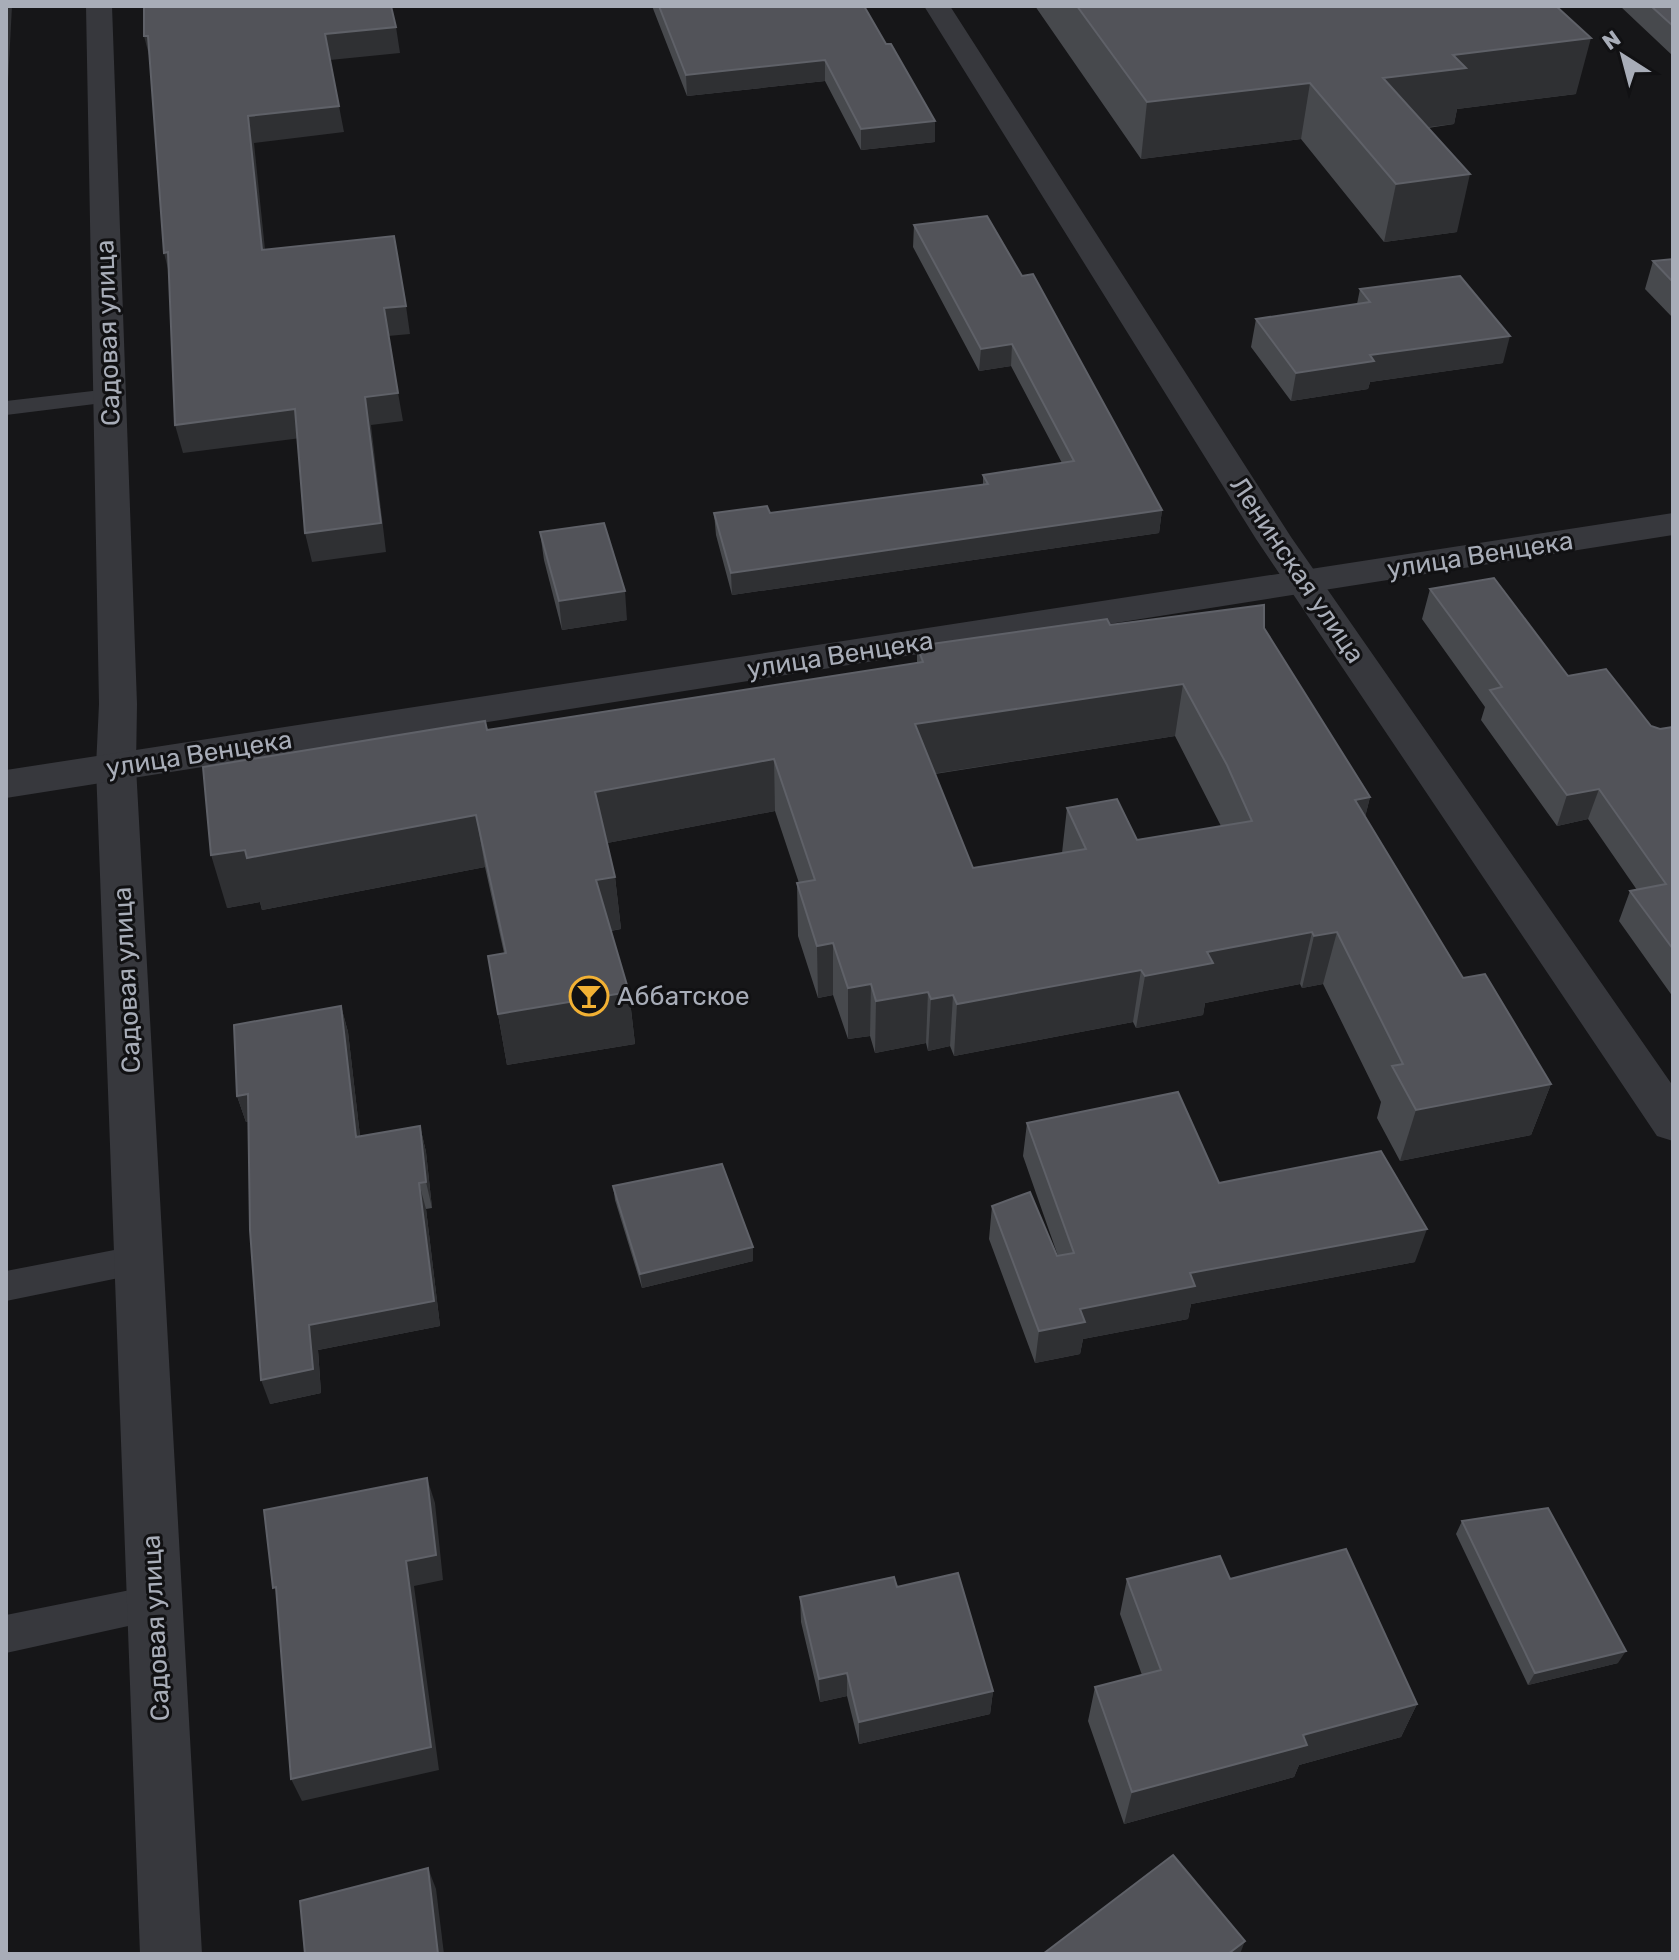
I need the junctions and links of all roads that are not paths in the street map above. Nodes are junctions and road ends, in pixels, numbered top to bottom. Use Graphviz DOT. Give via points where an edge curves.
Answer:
graph roads {
  1 [pos="99,6"];
  2 [pos="937,6"];
  3 [pos="110,396"];
  4 [pos="6,408"];
  5 [pos="1673,524"];
  6 [pos="1304,582"];
  7 [pos="116,767"];
  8 [pos="6,784"];
  9 [pos="1673,1123"];
  10 [pos="140,1260"];
  11 [pos="6,1286"];
  12 [pos="155,1604"];
  13 [pos="6,1634"];
  14 [pos="171,1954"];
  1 -- 3 [label="street, Садовая улица"];
  2 -- 6 [label="street, Ленинская улица"];
  3 -- 4 [label="lane"];
  3 -- 7 [label="street, Садовая улица"];
  5 -- 6 [label="street, улица Венцека"];
  6 -- 7 [label="street, улица Венцека"];
  6 -- 9 [label="street, Ленинская улица"];
  7 -- 8 [label="street, улица Венцека"];
  7 -- 10 [label="street, Садовая улица"];
  10 -- 11 [label="lane"];
  10 -- 12 [label="street, Садовая улица"];
  12 -- 13 [label="lane"];
  12 -- 14 [label="street, Садовая улица"];
}
